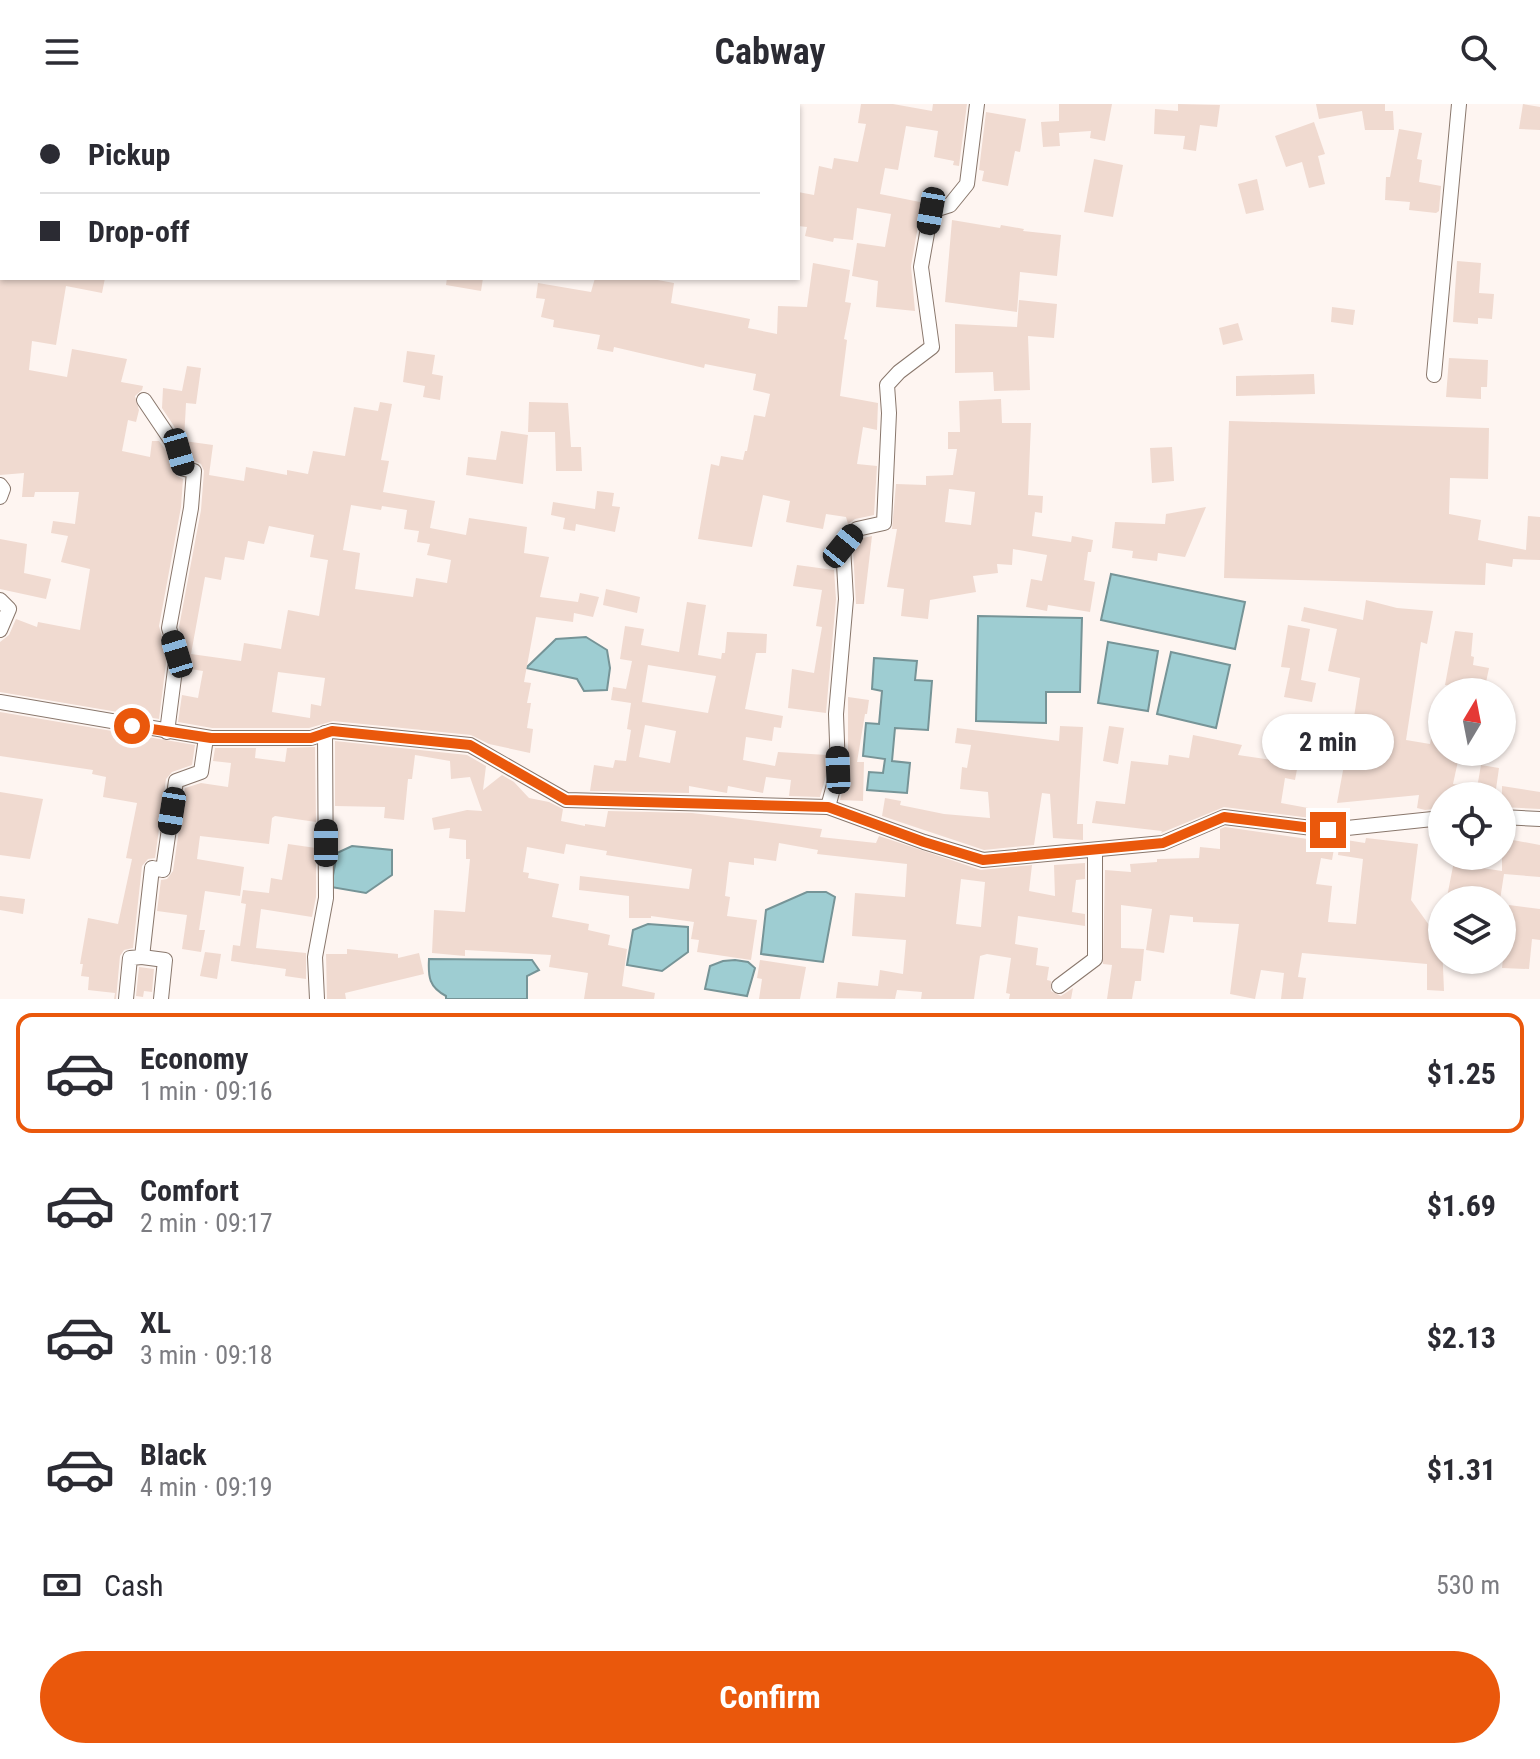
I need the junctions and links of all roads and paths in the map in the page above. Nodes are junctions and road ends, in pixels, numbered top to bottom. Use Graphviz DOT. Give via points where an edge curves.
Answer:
graph roads {
  1 [pos="977,104"];
  2 [pos="1459,104"];
  3 [pos="1434,375"];
  4 [pos="144,400"];
  5 [pos="0,485"];
  6 [pos="0,497"];
  7 [pos="0,600"];
  8 [pos="0,630"];
  9 [pos="0,702"];
  10 [pos="167,732"];
  11 [pos="325,733"];
  12 [pos="206,738"];
  13 [pos="828,807"];
  14 [pos="1516,818"];
  15 [pos="1428,819"];
  16 [pos="1540,819"];
  17 [pos="1095,850"];
  18 [pos="142,957"];
  19 [pos="1059,986"];
  20 [pos="126,999"];
  21 [pos="161,999"];
  22 [pos="317,999"];
  1 -- 13 [label="street" via="967,184 950,205 931,211 921,267 932,347 887,385 884,523 857,529 843,546 846,599 836,714 838,770"];
  2 -- 3 [label="street"];
  4 -- 10 [label="street" via="179,452 184,469 194,471 169,628 177,654"];
  5 -- 6 [label="street"];
  7 -- 8 [label="street" via="9,609"];
  9 -- 10 [label="street"];
  10 -- 12 [label="street"];
  11 -- 12 [label="street" via="311,738"];
  11 -- 13 [label="street" via="470,745 566,800"];
  11 -- 22 [label="street" via="326,898 315,957"];
  12 -- 18 [label="street" via="201,772 176,781 163,870 152,868"];
  13 -- 17 [label="street" via="983,860"];
  14 -- 16 [label="street"];
  15 -- 17 [label="street" via="1328,830 1224,817 1163,843"];
  17 -- 19 [label="street" via="1095,959"];
  18 -- 20 [label="street" via="130,958"];
  18 -- 21 [label="street" via="165,960"];
}
